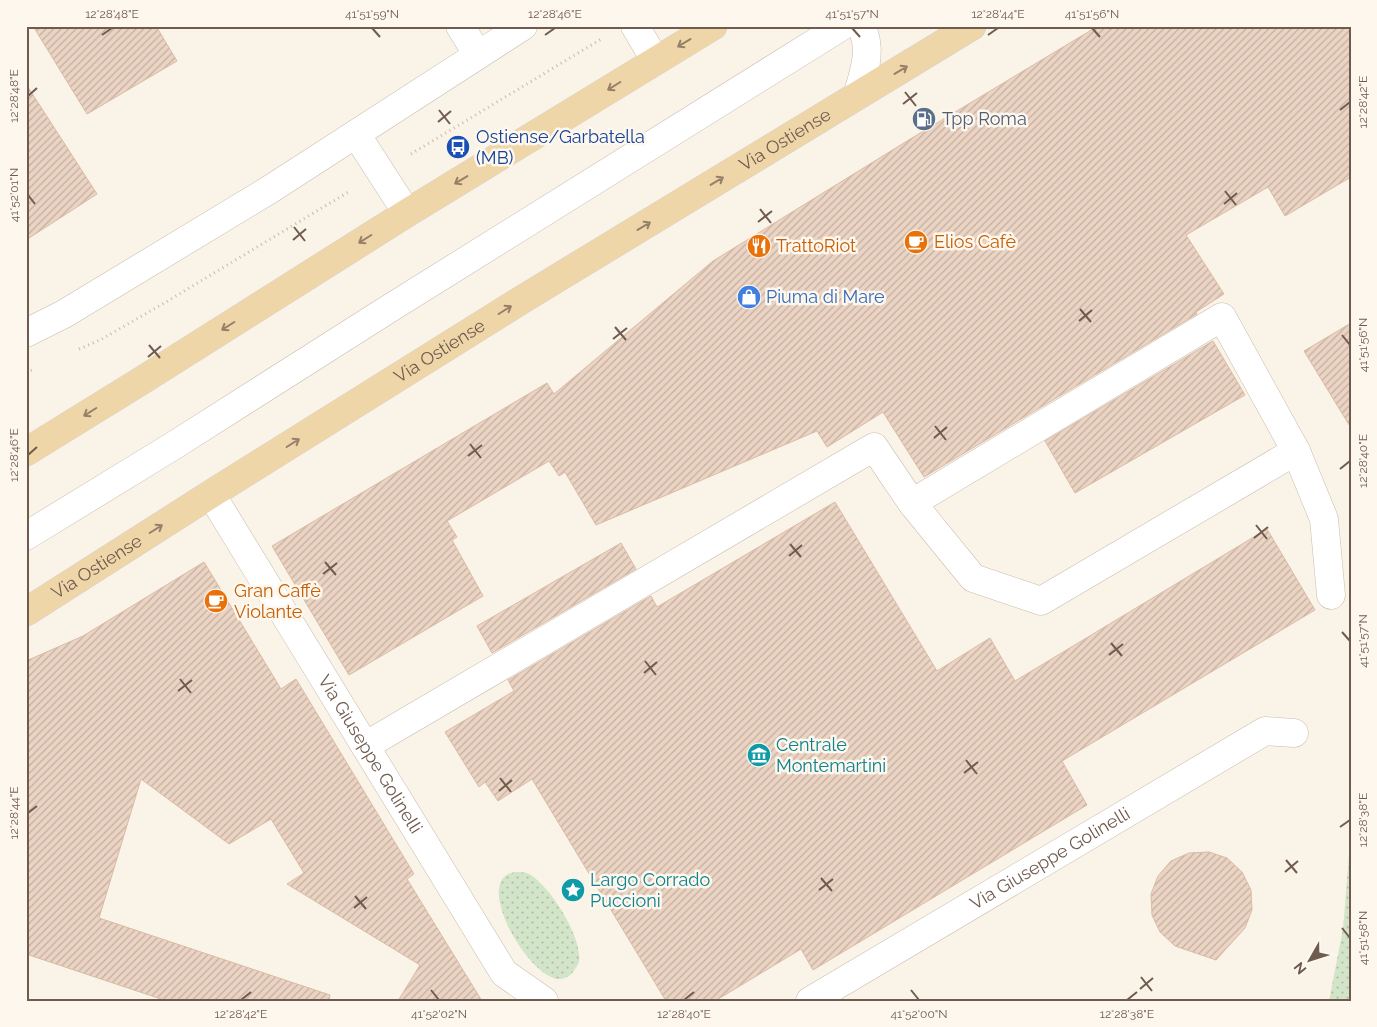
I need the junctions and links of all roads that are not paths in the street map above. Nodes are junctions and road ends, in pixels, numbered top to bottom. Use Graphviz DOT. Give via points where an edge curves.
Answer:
graph roads {
  1 [pos="460,26"];
  2 [pos="635,26"];
  3 [pos="713,26"];
  4 [pos="842,26"];
  5 [pos="861,26"];
  6 [pos="972,26"];
  7 [pos="517,28"];
  8 [pos="478,55"];
  9 [pos="655,60"];
  10 [pos="857,96"];
  11 [pos="356,134"];
  12 [pos="407,213"];
  13 [pos="26,333"];
  14 [pos="1296,451"];
  15 [pos="26,452"];
  16 [pos="211,494"];
  17 [pos="912,502"];
  18 [pos="26,536"];
  19 [pos="1332,595"];
  20 [pos="26,612"];
  21 [pos="1294,733"];
  22 [pos="364,746"];
  23 [pos="544,1001"];
  24 [pos="810,1001"];
  1 -- 8 [label="street"];
  2 -- 9 [label="street"];
  3 -- 9 [label="main road, one-way"];
  4 -- 18 [label="street"];
  5 -- 10 [label="street" via="868,54"];
  10 -- 6 [label="main road, Via Ostiense, one-way"];
  7 -- 8 [label="street"];
  8 -- 11 [label="street"];
  9 -- 12 [label="main road, one-way"];
  16 -- 10 [label="main road, Via Ostiense, one-way"];
  11 -- 12 [label="street"];
  11 -- 13 [label="street" via="64,314"];
  12 -- 15 [label="main road, one-way"];
  14 -- 17 [label="street" via="1041,601 972,578"];
  14 -- 17 [label="street" via="1222,317"];
  14 -- 19 [label="street" via="1324,519"];
  20 -- 16 [label="main road, Via Ostiense, one-way"];
  16 -- 22 [label="street, Via Giuseppe Golinelli"];
  17 -- 22 [label="street" via="874,447"];
  21 -- 24 [label="street, Via Giuseppe Golinelli" via="1265,731"];
  22 -- 23 [label="street, Via Giuseppe Golinelli" via="504,973"];
}
